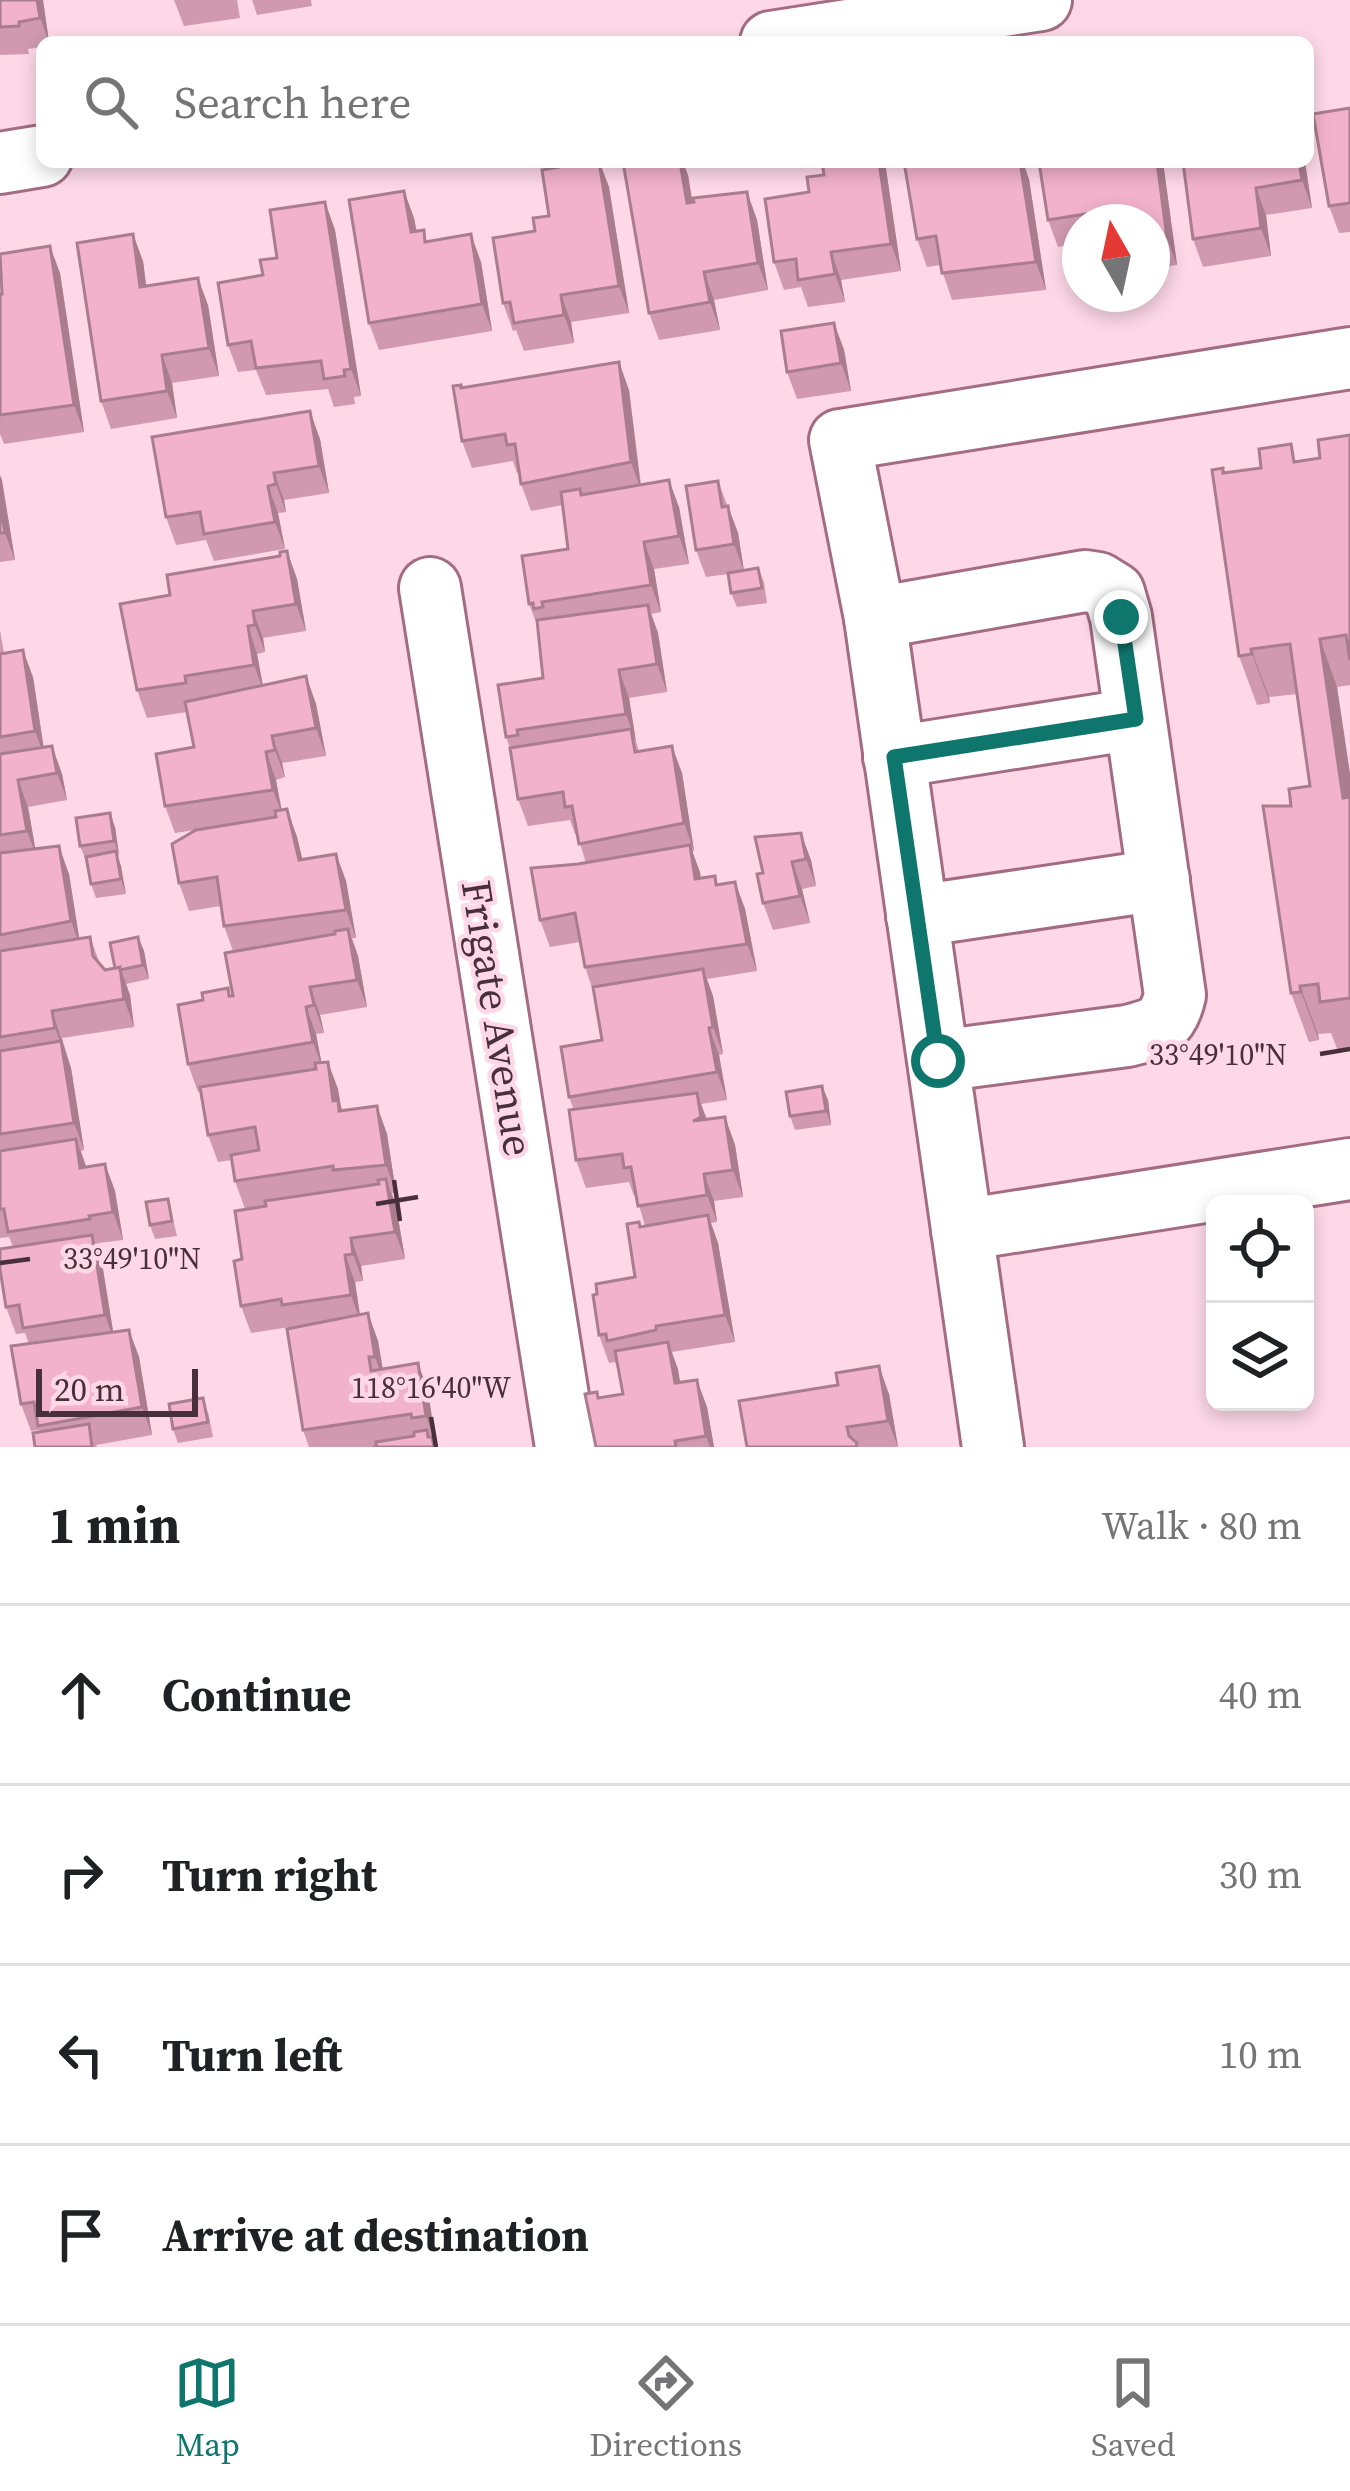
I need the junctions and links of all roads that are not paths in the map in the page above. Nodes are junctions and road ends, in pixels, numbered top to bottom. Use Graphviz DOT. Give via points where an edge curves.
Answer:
graph roads {
  1 [pos="1041,0"];
  2 [pos="810,36"];
  3 [pos="36,157"];
  4 [pos="0,163"];
  5 [pos="1350,358"];
  6 [pos="430,588"];
  7 [pos="875,618"];
  8 [pos="1136,719"];
  9 [pos="894,757"];
  10 [pos="1159,880"];
  11 [pos="916,916"];
  12 [pos="938,1061"];
  13 [pos="1350,1169"];
  14 [pos="962,1230"];
  15 [pos="566,1447"];
  16 [pos="993,1447"];
  1 -- 2 [label="street"];
  3 -- 4 [label="street"];
  5 -- 7 [label="street" via="840,440"];
  6 -- 15 [label="street, Frigate Avenue"];
  7 -- 8 [label="street" via="1098,583 1114,593 1121,617"];
  7 -- 9 [label="street"];
  8 -- 9 [label="street"];
  8 -- 10 [label="street"];
  9 -- 11 [label="street"];
  10 -- 11 [label="street"];
  10 -- 12 [label="street" via="1175,994 1170,1015 1153,1030"];
  11 -- 12 [label="street"];
  12 -- 14 [label="street"];
  13 -- 14 [label="street"];
  14 -- 16 [label="street"];
}
